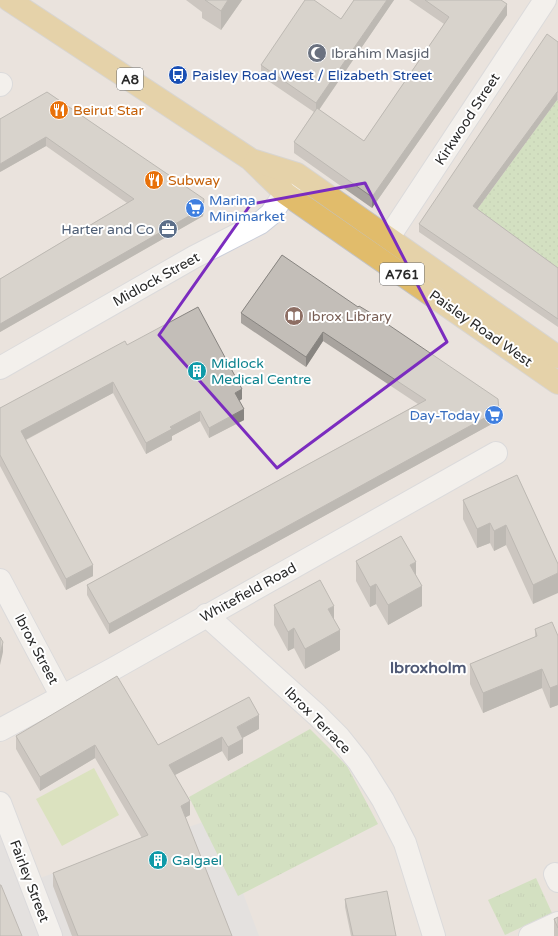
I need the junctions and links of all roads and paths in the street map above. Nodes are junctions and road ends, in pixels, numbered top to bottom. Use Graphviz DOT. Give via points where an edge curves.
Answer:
graph roads {
  1 [pos="10,0"];
  2 [pos="545,0"];
  3 [pos="558,10"];
  4 [pos="250,159"];
  5 [pos="297,174"];
  6 [pos="286,194"];
  7 [pos="389,237"];
  8 [pos="558,357"];
  9 [pos="0,368"];
  10 [pos="558,383"];
  11 [pos="496,453"];
  12 [pos="0,580"];
  13 [pos="206,615"];
  14 [pos="62,697"];
  15 [pos="0,730"];
  16 [pos="0,803"];
  17 [pos="558,923"];
  18 [pos="51,936"];
  19 [pos="434,936"];
  20 [pos="530,936"];
  1 -- 4 [label="main road, Paisley Road West / A8"];
  2 -- 3 [label="street"];
  2 -- 7 [label="street, Kirkwood Street"];
  4 -- 5 [label="main road, Paisley Road West / A761"];
  4 -- 6 [label="main road, Paisley Road West / A761"];
  5 -- 6 [label="street, Midlock Street"];
  5 -- 7 [label="main road, Paisley Road West / A761"];
  6 -- 9 [label="street, Midlock Street" via="271,214 260,223 194,257"];
  6 -- 10 [label="main road, Paisley Road West / A761"];
  7 -- 8 [label="main road, Paisley Road West / A761"];
  11 -- 13 [label="street, Whitefield Road"];
  12 -- 14 [label="street, Ibrox Street"];
  13 -- 14 [label="street, Whitefield Road"];
  13 -- 19 [label="street, Ibrox Terrace" via="340,737 359,762 406,843"];
  14 -- 15 [label="street, Whitefield Road"];
  16 -- 18 [label="street, Fairley Street"];
  17 -- 20 [label="street"];
}
